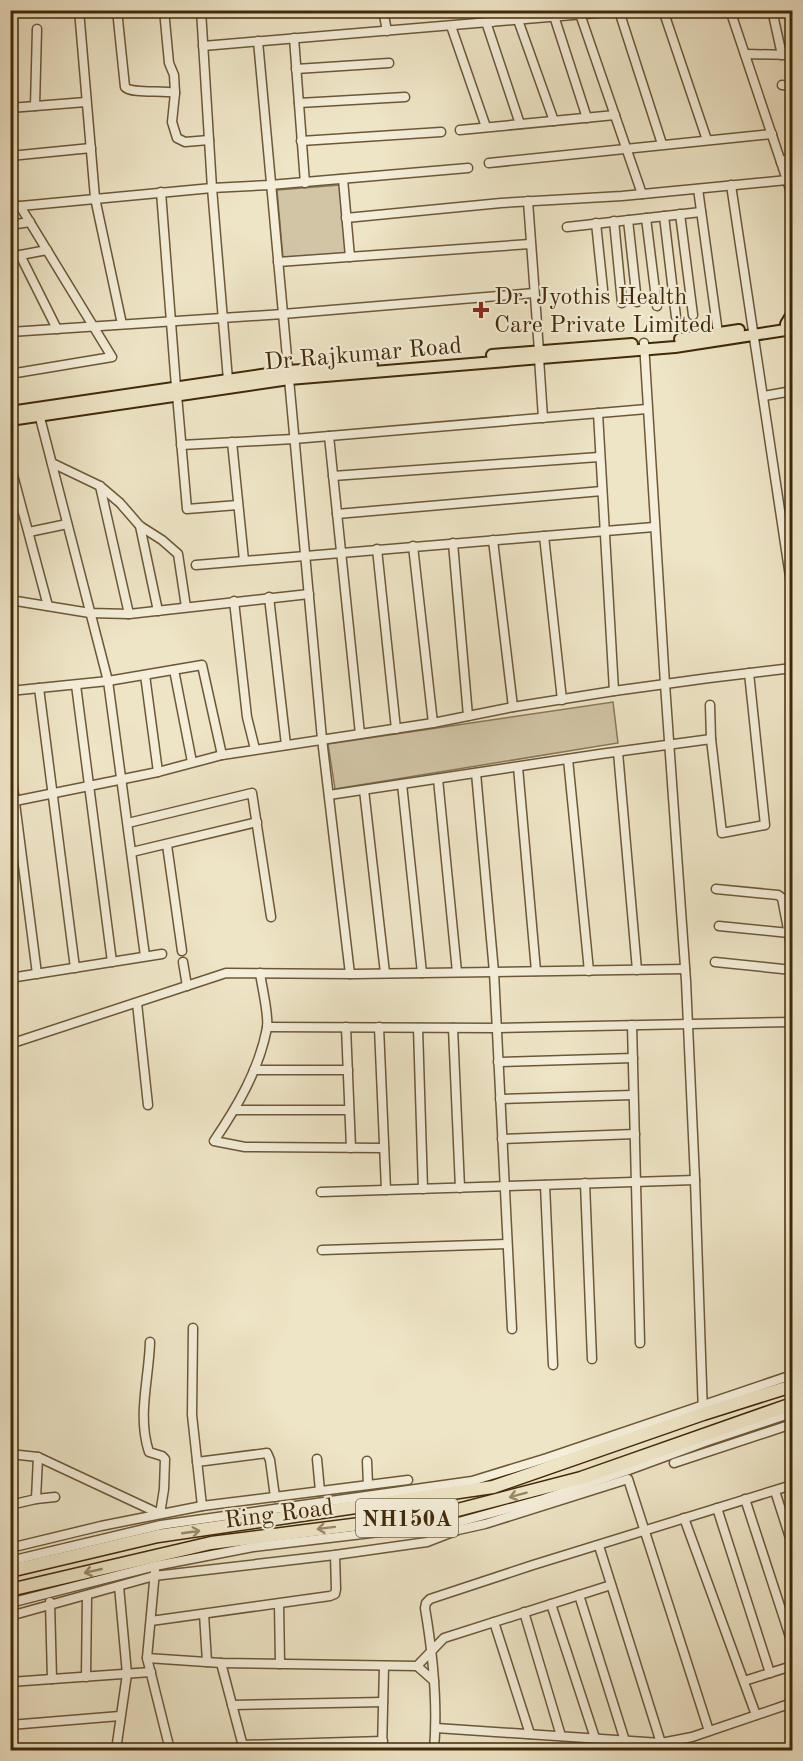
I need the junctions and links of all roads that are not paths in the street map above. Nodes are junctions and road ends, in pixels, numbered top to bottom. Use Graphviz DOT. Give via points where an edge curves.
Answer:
graph roads {
  1 [pos="79,10"];
  2 [pos="117,10"];
  3 [pos="164,10"];
  4 [pos="201,10"];
  5 [pos="383,10"];
  6 [pos="491,10"];
  7 [pos="632,10"];
  8 [pos="663,10"];
  9 [pos="730,10"];
  10 [pos="772,10"];
  11 [pos="619,11"];
  12 [pos="542,14"];
  13 [pos="580,14"];
  14 [pos="554,16"];
  15 [pos="518,20"];
  16 [pos="489,22"];
  17 [pos="451,26"];
  18 [pos="38,29"];
  19 [pos="387,31"];
  20 [pos="294,39"];
  21 [pos="258,41"];
  22 [pos="203,46"];
  23 [pos="745,54"];
  24 [pos="782,55"];
  25 [pos="792,56"];
  26 [pos="389,63"];
  27 [pos="296,69"];
  28 [pos="782,86"];
  29 [pos="792,86"];
  30 [pos="175,93"];
  31 [pos="405,97"];
  32 [pos="86,102"];
  33 [pos="298,103"];
  34 [pos="35,106"];
  35 [pos="10,108"];
  36 [pos="615,116"];
  37 [pos="587,118"];
  38 [pos="554,121"];
  39 [pos="520,124"];
  40 [pos="486,127"];
  41 [pos="460,130"];
  42 [pos="441,132"];
  43 [pos="772,134"];
  44 [pos="209,140"];
  45 [pos="707,140"];
  46 [pos="301,141"];
  47 [pos="662,144"];
  48 [pos="626,147"];
  49 [pos="92,148"];
  50 [pos="10,156"];
  51 [pos="792,156"];
  52 [pos="781,162"];
  53 [pos="489,163"];
  54 [pos="468,168"];
  55 [pos="343,179"];
  56 [pos="787,180"];
  57 [pos="305,183"];
  58 [pos="270,185"];
  59 [pos="731,185"];
  60 [pos="212,188"];
  61 [pos="698,189"];
  62 [pos="161,192"];
  63 [pos="642,194"];
  64 [pos="792,195"];
  65 [pos="95,198"];
  66 [pos="528,201"];
  67 [pos="20,206"];
  68 [pos="10,207"];
  69 [pos="701,212"];
  70 [pos="680,214"];
  71 [pos="664,216"];
  72 [pos="346,218"];
  73 [pos="646,218"];
  74 [pos="628,220"];
  75 [pos="614,221"];
  76 [pos="30,222"];
  77 [pos="596,223"];
  78 [pos="10,225"];
  79 [pos="567,227"];
  80 [pos="530,244"];
  81 [pos="47,250"];
  82 [pos="20,255"];
  83 [pos="10,257"];
  84 [pos="350,257"];
  85 [pos="278,262"];
  86 [pos="534,293"];
  87 [pos="604,299"];
  88 [pos="637,302"];
  89 [pos="622,303"];
  90 [pos="657,306"];
  91 [pos="283,314"];
  92 [pos="792,314"];
  93 [pos="693,315"];
  94 [pos="223,317"];
  95 [pos="676,317"];
  96 [pos="171,320"];
  97 [pos="122,324"];
  98 [pos="789,326"];
  99 [pos="94,327"];
  100 [pos="57,329"];
  101 [pos="10,332"];
  102 [pos="753,332"];
  103 [pos="718,333"];
  104 [pos="644,346"];
  105 [pos="539,354"];
  106 [pos="10,374"];
  107 [pos="288,375"];
  108 [pos="228,380"];
  109 [pos="177,391"];
  110 [pos="792,391"];
  111 [pos="764,396"];
  112 [pos="647,409"];
  113 [pos="10,412"];
  114 [pos="38,412"];
  115 [pos="598,413"];
  116 [pos="543,418"];
  117 [pos="10,420"];
  118 [pos="328,436"];
  119 [pos="294,439"];
  120 [pos="232,442"];
  121 [pos="181,445"];
  122 [pos="599,457"];
  123 [pos="52,463"];
  124 [pos="10,464"];
  125 [pos="333,476"];
  126 [pos="100,486"];
  127 [pos="602,491"];
  128 [pos="238,505"];
  129 [pos="337,514"];
  130 [pos="67,524"];
  131 [pos="140,526"];
  132 [pos="654,527"];
  133 [pos="604,531"];
  134 [pos="28,532"];
  135 [pos="544,536"];
  136 [pos="493,540"];
  137 [pos="453,543"];
  138 [pos="413,546"];
  139 [pos="377,549"];
  140 [pos="341,552"];
  141 [pos="305,555"];
  142 [pos="244,560"];
  143 [pos="196,565"];
  144 [pos="792,590"];
  145 [pos="309,594"];
  146 [pos="269,597"];
  147 [pos="10,600"];
  148 [pos="234,601"];
  149 [pos="48,606"];
  150 [pos="186,607"];
  151 [pos="158,611"];
  152 [pos="90,614"];
  153 [pos="129,614"];
  154 [pos="792,669"];
  155 [pos="174,670"];
  156 [pos="749,673"];
  157 [pos="145,675"];
  158 [pos="108,681"];
  159 [pos="664,684"];
  160 [pos="76,685"];
  161 [pos="39,688"];
  162 [pos="10,691"];
  163 [pos="614,692"];
  164 [pos="562,700"];
  165 [pos="710,705"];
  166 [pos="513,707"];
  167 [pos="468,716"];
  168 [pos="433,723"];
  169 [pos="396,729"];
  170 [pos="360,734"];
  171 [pos="322,739"];
  172 [pos="711,739"];
  173 [pos="286,745"];
  174 [pos="669,746"];
  175 [pos="255,749"];
  176 [pos="618,752"];
  177 [pos="222,755"];
  178 [pos="568,759"];
  179 [pos="192,762"];
  180 [pos="10,764"];
  181 [pos="518,766"];
  182 [pos="158,772"];
  183 [pos="476,773"];
  184 [pos="123,779"];
  185 [pos="438,779"];
  186 [pos="402,784"];
  187 [pos="89,786"];
  188 [pos="364,790"];
  189 [pos="52,794"];
  190 [pos="329,795"];
  191 [pos="13,802"];
  192 [pos="257,822"];
  193 [pos="128,823"];
  194 [pos="167,844"];
  195 [pos="132,852"];
  196 [pos="716,889"];
  197 [pos="271,917"];
  198 [pos="718,926"];
  199 [pos="789,933"];
  200 [pos="792,950"];
  201 [pos="182,951"];
  202 [pos="162,954"];
  203 [pos="145,956"];
  204 [pos="112,962"];
  205 [pos="183,962"];
  206 [pos="715,962"];
  207 [pos="75,968"];
  208 [pos="685,969"];
  209 [pos="589,970"];
  210 [pos="637,970"];
  211 [pos="792,970"];
  212 [pos="536,971"];
  213 [pos="457,972"];
  214 [pos="494,972"];
  215 [pos="260,973"];
  216 [pos="385,973"];
  217 [pos="422,973"];
  218 [pos="37,974"];
  219 [pos="350,974"];
  220 [pos="10,978"];
  221 [pos="187,986"];
  222 [pos="136,1003"];
  223 [pos="792,1022"];
  224 [pos="688,1023"];
  225 [pos="632,1025"];
  226 [pos="267,1026"];
  227 [pos="346,1027"];
  228 [pos="379,1028"];
  229 [pos="418,1028"];
  230 [pos="453,1028"];
  231 [pos="497,1028"];
  232 [pos="10,1044"];
  233 [pos="633,1058"];
  234 [pos="498,1062"];
  235 [pos="254,1070"];
  236 [pos="348,1070"];
  237 [pos="633,1095"];
  238 [pos="500,1099"];
  239 [pos="148,1105"];
  240 [pos="235,1110"];
  241 [pos="350,1110"];
  242 [pos="634,1134"];
  243 [pos="502,1139"];
  244 [pos="351,1148"];
  245 [pos="384,1148"];
  246 [pos="695,1180"];
  247 [pos="636,1182"];
  248 [pos="585,1183"];
  249 [pos="545,1185"];
  250 [pos="504,1186"];
  251 [pos="460,1188"];
  252 [pos="423,1189"];
  253 [pos="386,1190"];
  254 [pos="321,1192"];
  255 [pos="507,1244"];
  256 [pos="322,1250"];
  257 [pos="193,1328"];
  258 [pos="512,1329"];
  259 [pos="150,1342"];
  260 [pos="640,1343"];
  261 [pos="592,1359"];
  262 [pos="553,1365"];
  263 [pos="792,1375"];
  264 [pos="792,1386"];
  265 [pos="792,1404"];
  266 [pos="702,1409"];
  267 [pos="792,1413"];
  268 [pos="792,1424"];
  269 [pos="10,1454"];
  270 [pos="38,1457"];
  271 [pos="317,1459"];
  272 [pos="197,1461"];
  273 [pos="367,1461"];
  274 [pos="674,1463"];
  275 [pos="408,1480"];
  276 [pos="368,1485"];
  277 [pos="792,1485"];
  278 [pos="320,1491"];
  279 [pos="775,1491"];
  280 [pos="55,1497"];
  281 [pos="275,1497"];
  282 [pos="36,1498"];
  283 [pos="745,1499"];
  284 [pos="10,1505"];
  285 [pos="202,1506"];
  286 [pos="717,1508"];
  287 [pos="160,1514"];
  288 [pos="684,1518"];
  289 [pos="160,1531"];
  290 [pos="397,1531"];
  291 [pos="644,1531"];
  292 [pos="792,1544"];
  293 [pos="407,1545"];
  294 [pos="599,1546"];
  295 [pos="10,1548"];
  296 [pos="335,1556"];
  297 [pos="10,1561"];
  298 [pos="156,1561"];
  299 [pos="10,1571"];
  300 [pos="154,1576"];
  301 [pos="611,1585"];
  302 [pos="119,1586"];
  303 [pos="10,1590"];
  304 [pos="48,1593"];
  305 [pos="579,1595"];
  306 [pos="87,1596"];
  307 [pos="10,1603"];
  308 [pos="279,1604"];
  309 [pos="551,1604"];
  310 [pos="51,1606"];
  311 [pos="524,1612"];
  312 [pos="204,1614"];
  313 [pos="10,1616"];
  314 [pos="151,1621"];
  315 [pos="494,1622"];
  316 [pos="792,1643"];
  317 [pos="432,1650"];
  318 [pos="147,1658"];
  319 [pos="207,1662"];
  320 [pos="221,1663"];
  321 [pos="280,1664"];
  322 [pos="384,1666"];
  323 [pos="417,1666"];
  324 [pos="792,1666"];
  325 [pos="151,1672"];
  326 [pos="770,1673"];
  327 [pos="127,1674"];
  328 [pos="86,1677"];
  329 [pos="52,1679"];
  330 [pos="434,1681"];
  331 [pos="744,1681"];
  332 [pos="10,1682"];
  333 [pos="383,1702"];
  334 [pos="792,1703"];
  335 [pos="232,1706"];
  336 [pos="120,1716"];
  337 [pos="756,1716"];
  338 [pos="10,1725"];
  339 [pos="435,1728"];
  340 [pos="709,1731"];
  341 [pos="530,1734"];
  342 [pos="561,1736"];
  343 [pos="595,1738"];
  344 [pos="382,1741"];
  345 [pos="625,1741"];
  346 [pos="643,1742"];
  347 [pos="662,1743"];
  348 [pos="243,1748"];
  349 [pos="116,1750"];
  350 [pos="170,1750"];
  351 [pos="382,1750"];
  352 [pos="434,1750"];
  353 [pos="631,1750"];
  1 -- 32 [label="street"];
  2 -- 30 [label="street" via="124,87 134,92"];
  3 -- 30 [label="street"];
  4 -- 22 [label="street"];
  5 -- 19 [label="street"];
  6 -- 16 [label="street"];
  7 -- 11 [label="street"];
  8 -- 45 [label="street"];
  9 -- 23 [label="street"];
  10 -- 24 [label="street"];
  11 -- 13 [label="street"];
  11 -- 47 [label="street"];
  12 -- 14 [label="street"];
  12 -- 15 [label="street"];
  13 -- 14 [label="street"];
  13 -- 36 [label="street"];
  14 -- 37 [label="street"];
  15 -- 16 [label="street"];
  15 -- 38 [label="street"];
  16 -- 17 [label="street"];
  16 -- 39 [label="street"];
  17 -- 19 [label="street"];
  17 -- 40 [label="street"];
  18 -- 34 [label="street"];
  19 -- 20 [label="street"];
  20 -- 21 [label="street"];
  20 -- 27 [label="street"];
  21 -- 22 [label="street"];
  21 -- 58 [label="street"];
  22 -- 44 [label="street"];
  23 -- 24 [label="street"];
  23 -- 43 [label="street"];
  24 -- 25 [label="street"];
  26 -- 27 [label="street"];
  27 -- 33 [label="street"];
  28 -- 29 [label="street"];
  30 -- 44 [label="street" via="171,122 177,138 185,142"];
  31 -- 33 [label="street"];
  32 -- 34 [label="street"];
  32 -- 49 [label="street"];
  33 -- 46 [label="street"];
  34 -- 35 [label="street"];
  36 -- 37 [label="street"];
  36 -- 48 [label="street"];
  37 -- 38 [label="street"];
  38 -- 39 [label="street"];
  39 -- 40 [label="street"];
  40 -- 41 [label="street"];
  42 -- 46 [label="street"];
  43 -- 45 [label="street"];
  43 -- 52 [label="street"];
  44 -- 60 [label="street"];
  45 -- 47 [label="street"];
  46 -- 57 [label="street"];
  47 -- 48 [label="street"];
  48 -- 53 [label="street"];
  48 -- 63 [label="street"];
  49 -- 50 [label="street"];
  49 -- 65 [label="street"];
  51 -- 52 [label="street"];
  52 -- 56 [label="street"];
  54 -- 55 [label="street"];
  55 -- 57 [label="street"];
  55 -- 72 [label="street"];
  56 -- 59 [label="street"];
  56 -- 64 [label="street"];
  57 -- 58 [label="street"];
  58 -- 60 [label="street"];
  58 -- 85 [label="street"];
  59 -- 61 [label="street"];
  59 -- 102 [label="street"];
  60 -- 62 [label="street"];
  60 -- 94 [label="street"];
  61 -- 63 [label="street"];
  61 -- 69 [label="street"];
  62 -- 65 [label="street"];
  62 -- 96 [label="street"];
  63 -- 66 [label="street"];
  65 -- 67 [label="street"];
  65 -- 97 [label="street"];
  66 -- 72 [label="street"];
  66 -- 80 [label="street"];
  67 -- 68 [label="street"];
  67 -- 76 [label="street"];
  69 -- 70 [label="street"];
  69 -- 103 [label="street"];
  70 -- 71 [label="street"];
  70 -- 93 [label="street"];
  71 -- 73 [label="street"];
  71 -- 95 [label="street"];
  72 -- 84 [label="street"];
  73 -- 74 [label="street"];
  73 -- 90 [label="street"];
  74 -- 75 [label="street"];
  74 -- 88 [label="street"];
  75 -- 77 [label="street"];
  75 -- 89 [label="street"];
  76 -- 78 [label="street"];
  76 -- 81 [label="street"];
  77 -- 79 [label="street"];
  77 -- 87 [label="street"];
  80 -- 84 [label="street"];
  80 -- 86 [label="street"];
  81 -- 82 [label="street"];
  81 -- 99 [label="street"];
  82 -- 83 [label="street"];
  82 -- 100 [label="street"];
  84 -- 85 [label="street"];
  85 -- 91 [label="street"];
  86 -- 91 [label="street"];
  86 -- 105 [label="street"];
  91 -- 94 [label="street"];
  91 -- 107 [label="street"];
  92 -- 98 [label="main road"];
  94 -- 96 [label="street"];
  94 -- 108 [label="street"];
  96 -- 97 [label="street"];
  96 -- 109 [label="street"];
  97 -- 99 [label="street"];
  98 -- 102 [label="main road, Dr Rajkumar Road"];
  99 -- 100 [label="street"];
  99 -- 106 [label="street" via="112,357"];
  100 -- 101 [label="street"];
  102 -- 103 [label="main road, Dr Rajkumar Road"];
  102 -- 104 [label="main road, Dr Rajkumar Road" via="675,347"];
  102 -- 111 [label="street"];
  103 -- 104 [label="main road, Dr Rajkumar Road"];
  104 -- 105 [label="main road, Dr Rajkumar Road"];
  104 -- 112 [label="street"];
  105 -- 107 [label="main road, Dr Rajkumar Road"];
  105 -- 116 [label="street"];
  107 -- 108 [label="main road, Dr Rajkumar Road"];
  107 -- 109 [label="main road, Dr Rajkumar Road"];
  107 -- 119 [label="street"];
  108 -- 109 [label="main road, Dr Rajkumar Road"];
  109 -- 114 [label="main road, Dr Rajkumar Road"];
  109 -- 121 [label="street"];
  110 -- 111 [label="street"];
  111 -- 144 [label="street"];
  112 -- 115 [label="street"];
  112 -- 132 [label="street"];
  113 -- 114 [label="main road, Dr Rajkumar Road"];
  114 -- 117 [label="main road, Dr Rajkumar Road"];
  114 -- 123 [label="street"];
  115 -- 116 [label="street"];
  115 -- 122 [label="street"];
  116 -- 118 [label="street"];
  118 -- 119 [label="street"];
  118 -- 125 [label="street"];
  119 -- 120 [label="street"];
  119 -- 141 [label="street"];
  120 -- 121 [label="street"];
  120 -- 128 [label="street"];
  121 -- 128 [label="street" via="187,509"];
  122 -- 125 [label="street"];
  122 -- 127 [label="street"];
  123 -- 126 [label="street"];
  123 -- 130 [label="street"];
  124 -- 134 [label="street"];
  125 -- 129 [label="street"];
  126 -- 131 [label="street"];
  126 -- 153 [label="street"];
  127 -- 129 [label="street"];
  127 -- 133 [label="street"];
  128 -- 142 [label="street"];
  129 -- 140 [label="street"];
  130 -- 134 [label="street"];
  130 -- 152 [label="street"];
  131 -- 150 [label="street" via="178,554"];
  131 -- 151 [label="street"];
  132 -- 133 [label="street"];
  132 -- 159 [label="street"];
  133 -- 135 [label="street"];
  133 -- 163 [label="street"];
  134 -- 149 [label="street"];
  135 -- 136 [label="street"];
  135 -- 164 [label="street"];
  136 -- 137 [label="street"];
  136 -- 166 [label="street"];
  137 -- 138 [label="street"];
  137 -- 167 [label="street"];
  138 -- 139 [label="street"];
  138 -- 168 [label="street"];
  139 -- 140 [label="street"];
  139 -- 169 [label="street"];
  140 -- 141 [label="street"];
  140 -- 170 [label="street"];
  141 -- 142 [label="street"];
  141 -- 145 [label="street"];
  142 -- 143 [label="street"];
  145 -- 146 [label="street"];
  145 -- 171 [label="street"];
  146 -- 148 [label="street"];
  146 -- 173 [label="street"];
  147 -- 149 [label="street"];
  148 -- 150 [label="street"];
  148 -- 175 [label="street" via="247,717"];
  149 -- 152 [label="street"];
  150 -- 151 [label="street"];
  151 -- 153 [label="street"];
  152 -- 153 [label="street"];
  152 -- 158 [label="street"];
  154 -- 156 [label="street"];
  155 -- 157 [label="street"];
  155 -- 177 [label="street" via="202,665"];
  155 -- 179 [label="street"];
  156 -- 159 [label="street"];
  156 -- 172 [label="street" via="765,825 722,833"];
  157 -- 158 [label="street"];
  157 -- 182 [label="street"];
  158 -- 160 [label="street"];
  158 -- 184 [label="street"];
  159 -- 163 [label="street"];
  159 -- 174 [label="street"];
  160 -- 161 [label="street"];
  160 -- 187 [label="street"];
  161 -- 162 [label="street"];
  161 -- 189 [label="street"];
  163 -- 164 [label="street"];
  164 -- 166 [label="street"];
  165 -- 172 [label="street"];
  166 -- 167 [label="street"];
  167 -- 168 [label="street"];
  168 -- 169 [label="street"];
  169 -- 170 [label="street"];
  170 -- 171 [label="street"];
  171 -- 173 [label="street"];
  171 -- 190 [label="street"];
  172 -- 174 [label="street"];
  173 -- 175 [label="street"];
  174 -- 176 [label="street"];
  174 -- 208 [label="street"];
  175 -- 177 [label="street"];
  176 -- 178 [label="street"];
  176 -- 210 [label="street"];
  177 -- 179 [label="street"];
  178 -- 181 [label="street"];
  178 -- 209 [label="street"];
  179 -- 182 [label="street"];
  180 -- 191 [label="street"];
  181 -- 183 [label="street"];
  181 -- 212 [label="street"];
  182 -- 184 [label="street"];
  183 -- 185 [label="street"];
  183 -- 214 [label="street"];
  184 -- 187 [label="street"];
  184 -- 193 [label="street"];
  185 -- 186 [label="street"];
  185 -- 213 [label="street"];
  186 -- 188 [label="street"];
  186 -- 217 [label="street"];
  187 -- 189 [label="street"];
  187 -- 204 [label="street"];
  188 -- 190 [label="street"];
  188 -- 216 [label="street"];
  189 -- 191 [label="street"];
  189 -- 207 [label="street"];
  190 -- 219 [label="street"];
  191 -- 218 [label="street"];
  192 -- 193 [label="street" via="252,793"];
  192 -- 194 [label="street"];
  192 -- 197 [label="street"];
  193 -- 195 [label="street"];
  194 -- 195 [label="street"];
  194 -- 201 [label="street"];
  195 -- 203 [label="street"];
  196 -- 199 [label="street" via="782,898"];
  198 -- 199 [label="street"];
  199 -- 200 [label="street"];
  202 -- 203 [label="street"];
  203 -- 204 [label="street"];
  204 -- 207 [label="street"];
  205 -- 221 [label="street"];
  206 -- 211 [label="street"];
  207 -- 218 [label="street"];
  208 -- 210 [label="street"];
  208 -- 224 [label="street"];
  209 -- 210 [label="street"];
  209 -- 212 [label="street"];
  212 -- 214 [label="street"];
  213 -- 214 [label="street"];
  213 -- 217 [label="street"];
  214 -- 231 [label="street"];
  215 -- 219 [label="street"];
  215 -- 221 [label="street" via="226,973"];
  215 -- 226 [label="street"];
  216 -- 217 [label="street"];
  216 -- 219 [label="street"];
  218 -- 220 [label="street"];
  221 -- 222 [label="street"];
  222 -- 232 [label="street"];
  222 -- 239 [label="street"];
  223 -- 224 [label="street"];
  224 -- 225 [label="street"];
  224 -- 246 [label="street"];
  225 -- 231 [label="street"];
  225 -- 233 [label="street"];
  226 -- 227 [label="street"];
  226 -- 235 [label="street"];
  227 -- 228 [label="street"];
  227 -- 236 [label="street"];
  228 -- 229 [label="street"];
  228 -- 245 [label="street"];
  229 -- 230 [label="street"];
  229 -- 252 [label="street"];
  230 -- 231 [label="street"];
  230 -- 251 [label="street"];
  231 -- 234 [label="street"];
  233 -- 234 [label="street"];
  233 -- 237 [label="street"];
  234 -- 238 [label="street"];
  235 -- 236 [label="street"];
  235 -- 240 [label="street"];
  236 -- 241 [label="street"];
  237 -- 238 [label="street"];
  237 -- 242 [label="street"];
  238 -- 243 [label="street"];
  240 -- 241 [label="street"];
  240 -- 244 [label="street" via="214,1141 245,1148"];
  241 -- 244 [label="street"];
  242 -- 243 [label="street"];
  242 -- 247 [label="street"];
  243 -- 250 [label="street"];
  244 -- 245 [label="street"];
  245 -- 253 [label="street"];
  246 -- 247 [label="street"];
  246 -- 266 [label="street"];
  247 -- 248 [label="street"];
  247 -- 260 [label="street"];
  248 -- 249 [label="street"];
  248 -- 261 [label="street"];
  249 -- 250 [label="street"];
  249 -- 262 [label="street"];
  250 -- 251 [label="street"];
  250 -- 255 [label="street"];
  251 -- 252 [label="street"];
  252 -- 253 [label="street"];
  253 -- 254 [label="street"];
  255 -- 256 [label="street"];
  255 -- 258 [label="street"];
  257 -- 272 [label="street" via="192,1415"];
  259 -- 287 [label="street" via="144,1390 145,1440 149,1452 165,1459"];
  263 -- 266 [label="street"];
  264 -- 266 [label="highway, Ring Road / NH150A"];
  265 -- 298 [label="highway, Ring Road / NH150A, one-way" via="580,1478 446,1513 212,1543"];
  266 -- 289 [label="highway, Ring Road / NH150A" via="493,1487"];
  267 -- 290 [label="street" via="543,1499 455,1523"];
  268 -- 274 [label="street"];
  269 -- 270 [label="street"];
  270 -- 282 [label="street"];
  270 -- 287 [label="street"];
  271 -- 278 [label="street"];
  272 -- 281 [label="street" via="267,1453"];
  272 -- 285 [label="street"];
  273 -- 276 [label="street"];
  275 -- 276 [label="street"];
  276 -- 278 [label="street"];
  277 -- 279 [label="street"];
  278 -- 281 [label="street"];
  279 -- 283 [label="street"];
  279 -- 292 [label="street"];
  280 -- 282 [label="street"];
  281 -- 285 [label="street"];
  282 -- 284 [label="street"];
  283 -- 286 [label="street"];
  283 -- 316 [label="street"];
  285 -- 287 [label="street"];
  286 -- 288 [label="street"];
  286 -- 326 [label="street"];
  287 -- 289 [label="street"];
  287 -- 295 [label="street"];
  288 -- 291 [label="street"];
  288 -- 331 [label="street"];
  289 -- 297 [label="street"];
  289 -- 298 [label="street"];
  289 -- 299 [label="highway, Ring Road / NH150A"];
  290 -- 293 [label="street"];
  290 -- 298 [label="street"];
  291 -- 293 [label="street" via="628,1479"];
  291 -- 294 [label="street"];
  291 -- 340 [label="street"];
  293 -- 296 [label="street"];
  294 -- 301 [label="street"];
  294 -- 317 [label="street" via="430,1599 425,1608"];
  296 -- 300 [label="street"];
  296 -- 308 [label="street" via="334,1594"];
  298 -- 300 [label="street"];
  298 -- 303 [label="highway, Ring Road / NH150A, one-way"];
  298 -- 304 [label="street"];
  300 -- 302 [label="street"];
  300 -- 314 [label="street"];
  301 -- 305 [label="street"];
  301 -- 347 [label="street"];
  302 -- 306 [label="street"];
  302 -- 327 [label="street"];
  304 -- 307 [label="street"];
  304 -- 310 [label="street"];
  305 -- 309 [label="street"];
  305 -- 345 [label="street"];
  306 -- 310 [label="street"];
  306 -- 328 [label="street"];
  308 -- 312 [label="street"];
  308 -- 321 [label="street"];
  309 -- 311 [label="street"];
  309 -- 343 [label="street"];
  310 -- 313 [label="street"];
  310 -- 329 [label="street"];
  311 -- 315 [label="street"];
  311 -- 342 [label="street"];
  312 -- 314 [label="street"];
  312 -- 319 [label="street"];
  314 -- 318 [label="street"];
  315 -- 317 [label="street" via="444,1638"];
  315 -- 341 [label="street"];
  317 -- 323 [label="street"];
  317 -- 330 [label="street"];
  318 -- 319 [label="street"];
  318 -- 325 [label="street"];
  319 -- 320 [label="street"];
  320 -- 321 [label="street"];
  320 -- 335 [label="street"];
  321 -- 322 [label="street"];
  322 -- 323 [label="street"];
  322 -- 333 [label="street"];
  323 -- 330 [label="street"];
  324 -- 326 [label="street"];
  325 -- 327 [label="street"];
  325 -- 350 [label="street"];
  326 -- 331 [label="street"];
  327 -- 328 [label="street"];
  327 -- 336 [label="street"];
  328 -- 329 [label="street"];
  329 -- 332 [label="street"];
  330 -- 339 [label="street"];
  331 -- 337 [label="street"];
  333 -- 335 [label="street"];
  333 -- 344 [label="street"];
  334 -- 337 [label="street"];
  335 -- 348 [label="street"];
  336 -- 338 [label="street"];
  336 -- 349 [label="street"];
  337 -- 340 [label="street"];
  339 -- 341 [label="street"];
  339 -- 352 [label="street"];
  340 -- 347 [label="street"];
  341 -- 342 [label="street"];
  342 -- 343 [label="street"];
  343 -- 345 [label="street"];
  344 -- 348 [label="street"];
  344 -- 351 [label="street"];
  345 -- 346 [label="street"];
  346 -- 347 [label="street"];
  346 -- 353 [label="street"];
}
